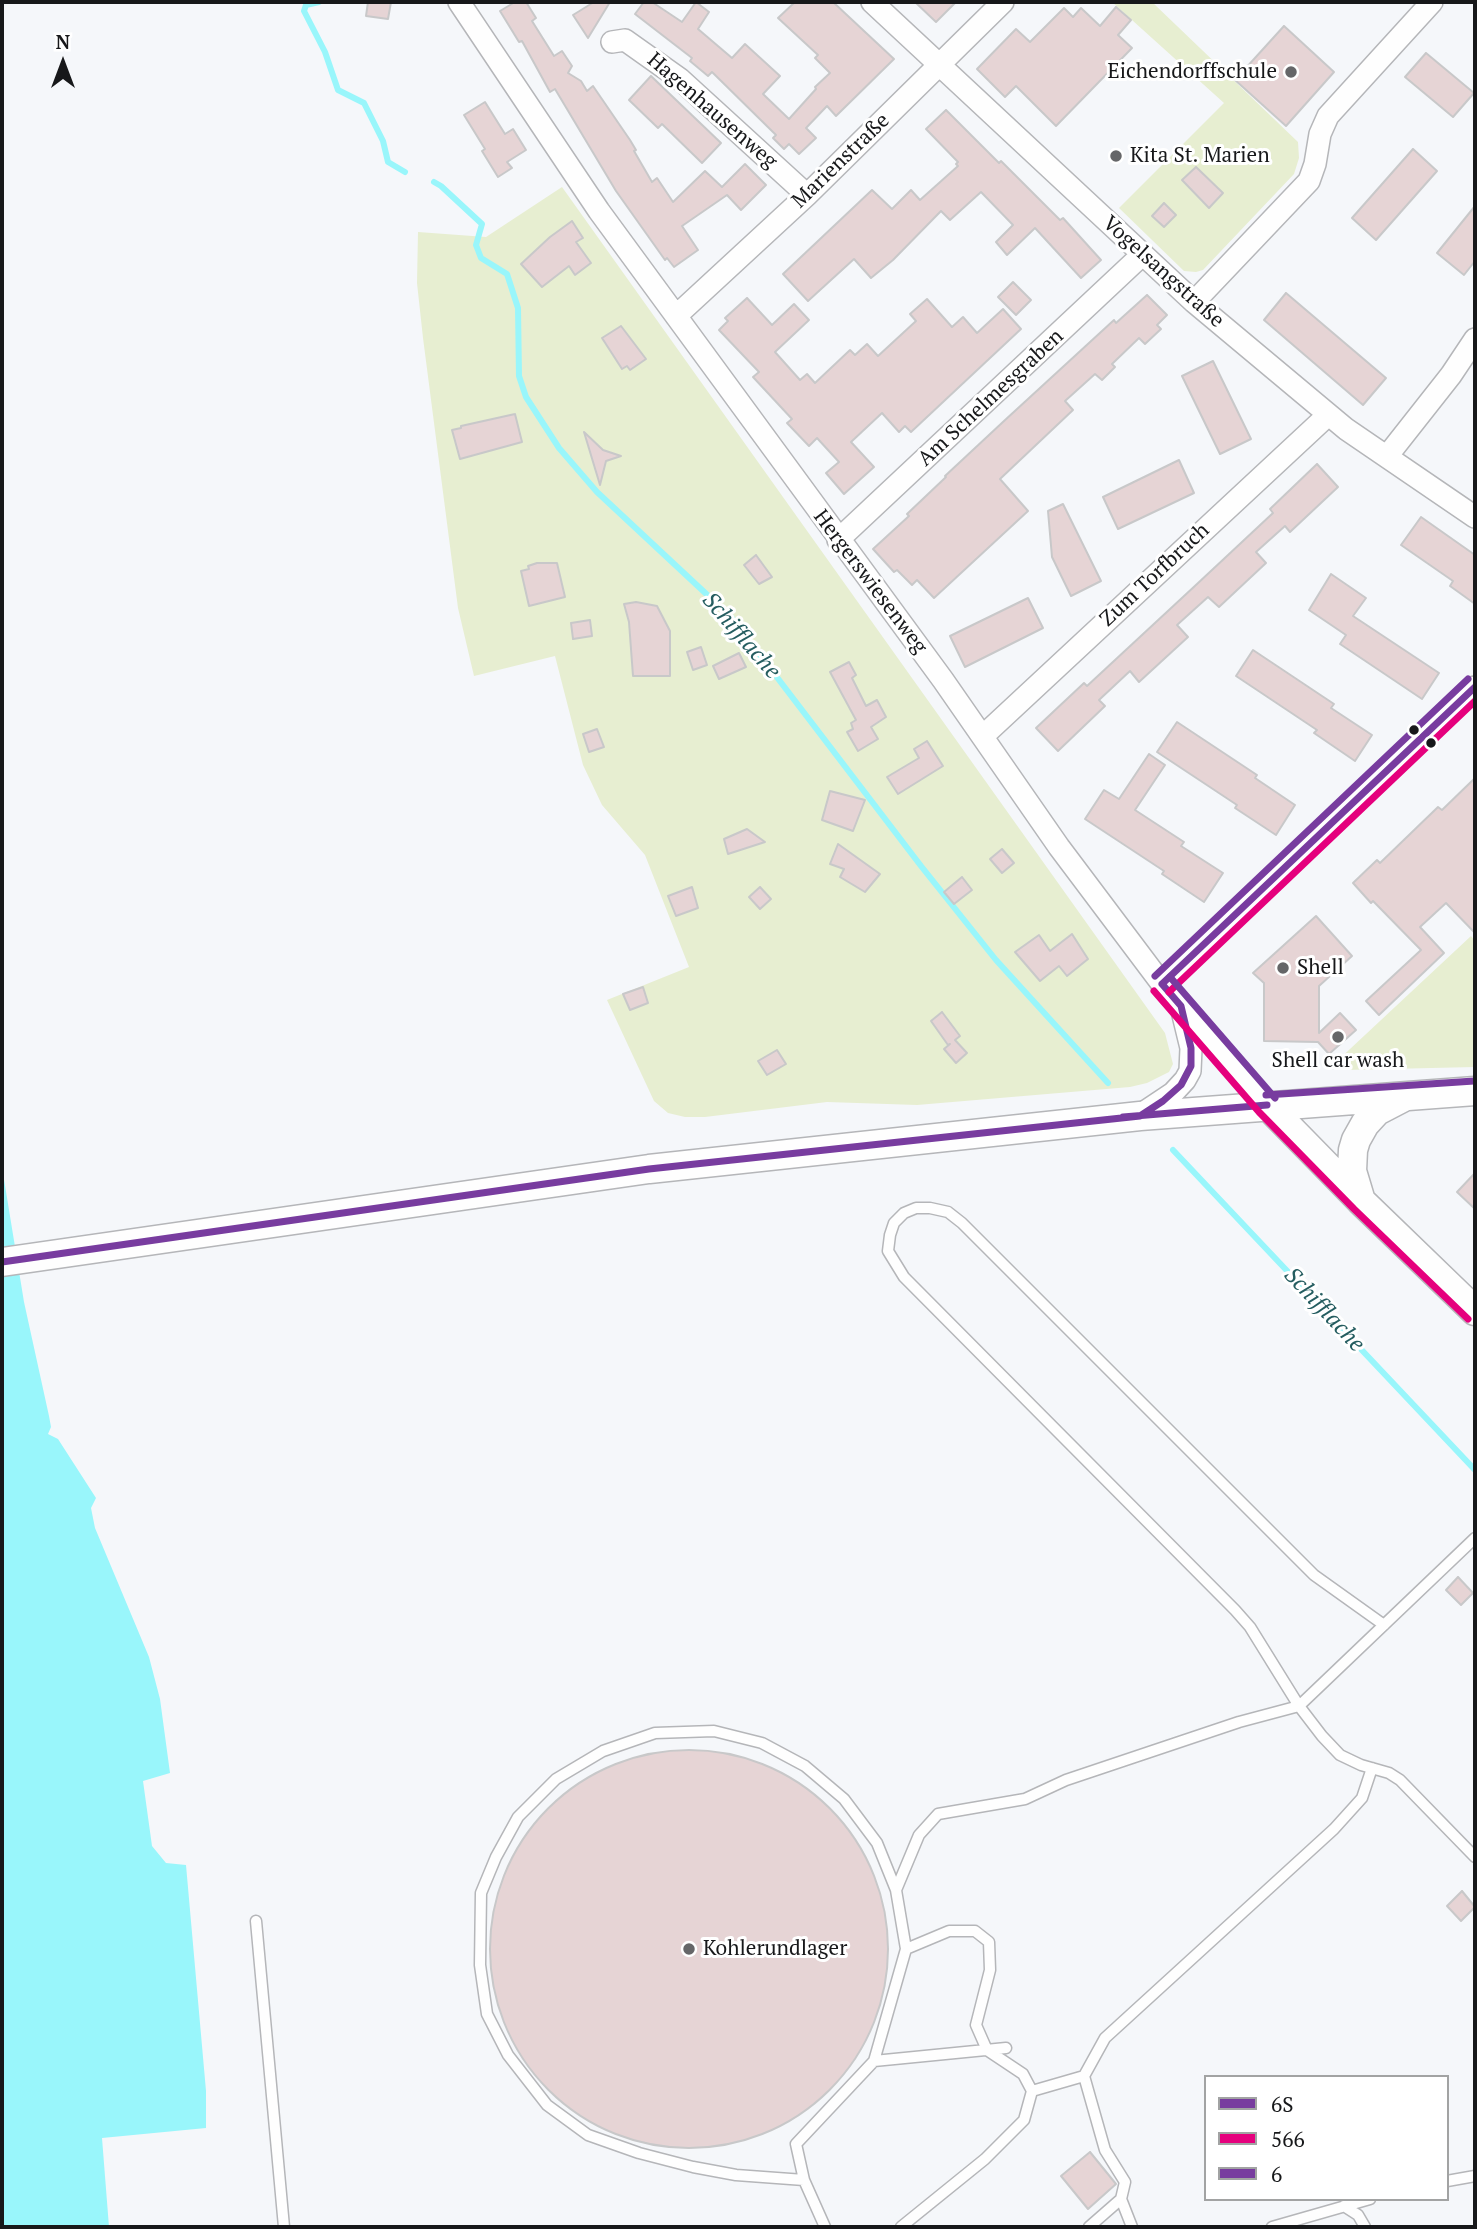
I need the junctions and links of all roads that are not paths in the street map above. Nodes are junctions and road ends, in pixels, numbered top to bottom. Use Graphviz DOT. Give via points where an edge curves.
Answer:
graph roads {
  1 [pos="458,2"];
  2 [pos="872,2"];
  3 [pos="1003,2"];
  4 [pos="1432,2"];
  5 [pos="612,43"];
  6 [pos="941,65"];
  7 [pos="807,195"];
  8 [pos="1143,254"];
  9 [pos="1194,302"];
  10 [pos="676,316"];
  11 [pos="1475,339"];
  12 [pos="1328,415"];
  13 [pos="1388,455"];
  14 [pos="1475,517"];
  15 [pos="838,540"];
  16 [pos="1475,687"];
  17 [pos="983,736"];
  18 [pos="1162,984"];
  19 [pos="1181,1006"];
  20 [pos="1475,1091"];
  21 [pos="1410,1096"];
  22 [pos="1268,1105"];
  23 [pos="1140,1116"];
  24 [pos="1361,1201"];
  25 [pos="2,1262"];
  26 [pos="1475,1311"];
  27 [pos="1475,1538"];
  28 [pos="1384,1625"];
  29 [pos="1299,1706"];
  30 [pos="1372,1768"];
  31 [pos="1475,1857"];
  32 [pos="896,1890"];
  33 [pos="256,1921"];
  34 [pos="906,1949"];
  35 [pos="1006,2048"];
  36 [pos="987,2050"];
  37 [pos="874,2061"];
  38 [pos="1084,2076"];
  39 [pos="1032,2091"];
  40 [pos="1475,2176"];
  41 [pos="804,2180"];
  42 [pos="1449,2181"];
  43 [pos="1121,2199"];
  44 [pos="1363,2201"];
  45 [pos="1345,2206"];
  46 [pos="284,2227"];
  47 [pos="825,2227"];
  48 [pos="901,2227"];
  49 [pos="1089,2227"];
  50 [pos="1132,2227"];
  51 [pos="1272,2227"];
  52 [pos="1366,2227"];
  1 -- 10 [label="street, Hergerswiesenweg"];
  2 -- 6 [label="street, Vogelsangstraße"];
  3 -- 6 [label="street, Marienstraße"];
  4 -- 9 [label="street" via="1328,116 1309,181"];
  5 -- 7 [label="street, Hagenhausenweg" via="625,40 680,79"];
  6 -- 7 [label="street, Marienstraße"];
  6 -- 8 [label="street, Vogelsangstraße"];
  7 -- 10 [label="street, Marienstraße"];
  8 -- 9 [label="street, Vogelsangstraße"];
  8 -- 15 [label="street, Am Schelmesgraben"];
  9 -- 12 [label="street, Vogelsangstraße"];
  10 -- 15 [label="street, Hergerswiesenweg"];
  11 -- 13 [label="street"];
  12 -- 13 [label="street, Vogelsangstraße"];
  12 -- 17 [label="street, Zum Torfbruch"];
  13 -- 14 [label="street, Vogelsangstraße"];
  15 -- 17 [label="street, Hergerswiesenweg"];
  16 -- 18 [label="street"];
  17 -- 18 [label="street, Hergerswiesenweg"];
  18 -- 19 [label="street, Hergerswiesenweg"];
  19 -- 22 [label="street, Hergerswiesenweg"];
  19 -- 23 [label="street" via="1191,1048 1190,1071 1173,1093"];
  20 -- 21 [label="main road"];
  21 -- 22 [label="main road"];
  21 -- 24 [label="main road" via="1377,1111 1356,1140 1352,1171"];
  22 -- 23 [label="main road"];
  22 -- 24 [label="main road"];
  23 -- 25 [label="main road" via="649,1169"];
  24 -- 26 [label="main road"];
  27 -- 28 [label="lane"];
  28 -- 29 [label="lane"];
  28 -- 29 [label="lane" via="1314,1575 962,1223 948,1212 930,1208 904,1213 894,1223 888,1251 904,1277 1235,1610"];
  29 -- 30 [label="lane" via="1340,1755"];
  29 -- 32 [label="lane" via="1066,1780 1025,1799 938,1814 919,1835"];
  30 -- 31 [label="lane" via="1400,1780"];
  30 -- 38 [label="lane" via="1362,1798 1334,1829 1105,2038"];
  32 -- 34 [label="lane"];
  32 -- 41 [label="lane" via="877,1843 844,1799 805,1766 762,1743 713,1731 655,1733 603,1751 556,1779 518,1817 481,1893 480,1965 487,2014 508,2055 547,2105 589,2136 639,2153 736,2175"];
  33 -- 46 [label="lane"];
  34 -- 36 [label="lane" via="950,1931 975,1931 989,1942 990,1970 976,2025"];
  34 -- 37 [label="lane"];
  35 -- 36 [label="lane"];
  36 -- 37 [label="lane"];
  36 -- 39 [label="lane" via="1023,2074"];
  37 -- 41 [label="lane" via="796,2144"];
  38 -- 39 [label="lane"];
  38 -- 43 [label="lane" via="1105,2150 1125,2182"];
  39 -- 48 [label="lane" via="1024,2120"];
  40 -- 42 [label="lane"];
  41 -- 47 [label="lane"];
  43 -- 49 [label="lane"];
  43 -- 50 [label="lane"];
  44 -- 45 [label="lane"];
  45 -- 51 [label="lane"];
  45 -- 52 [label="lane"];
}
